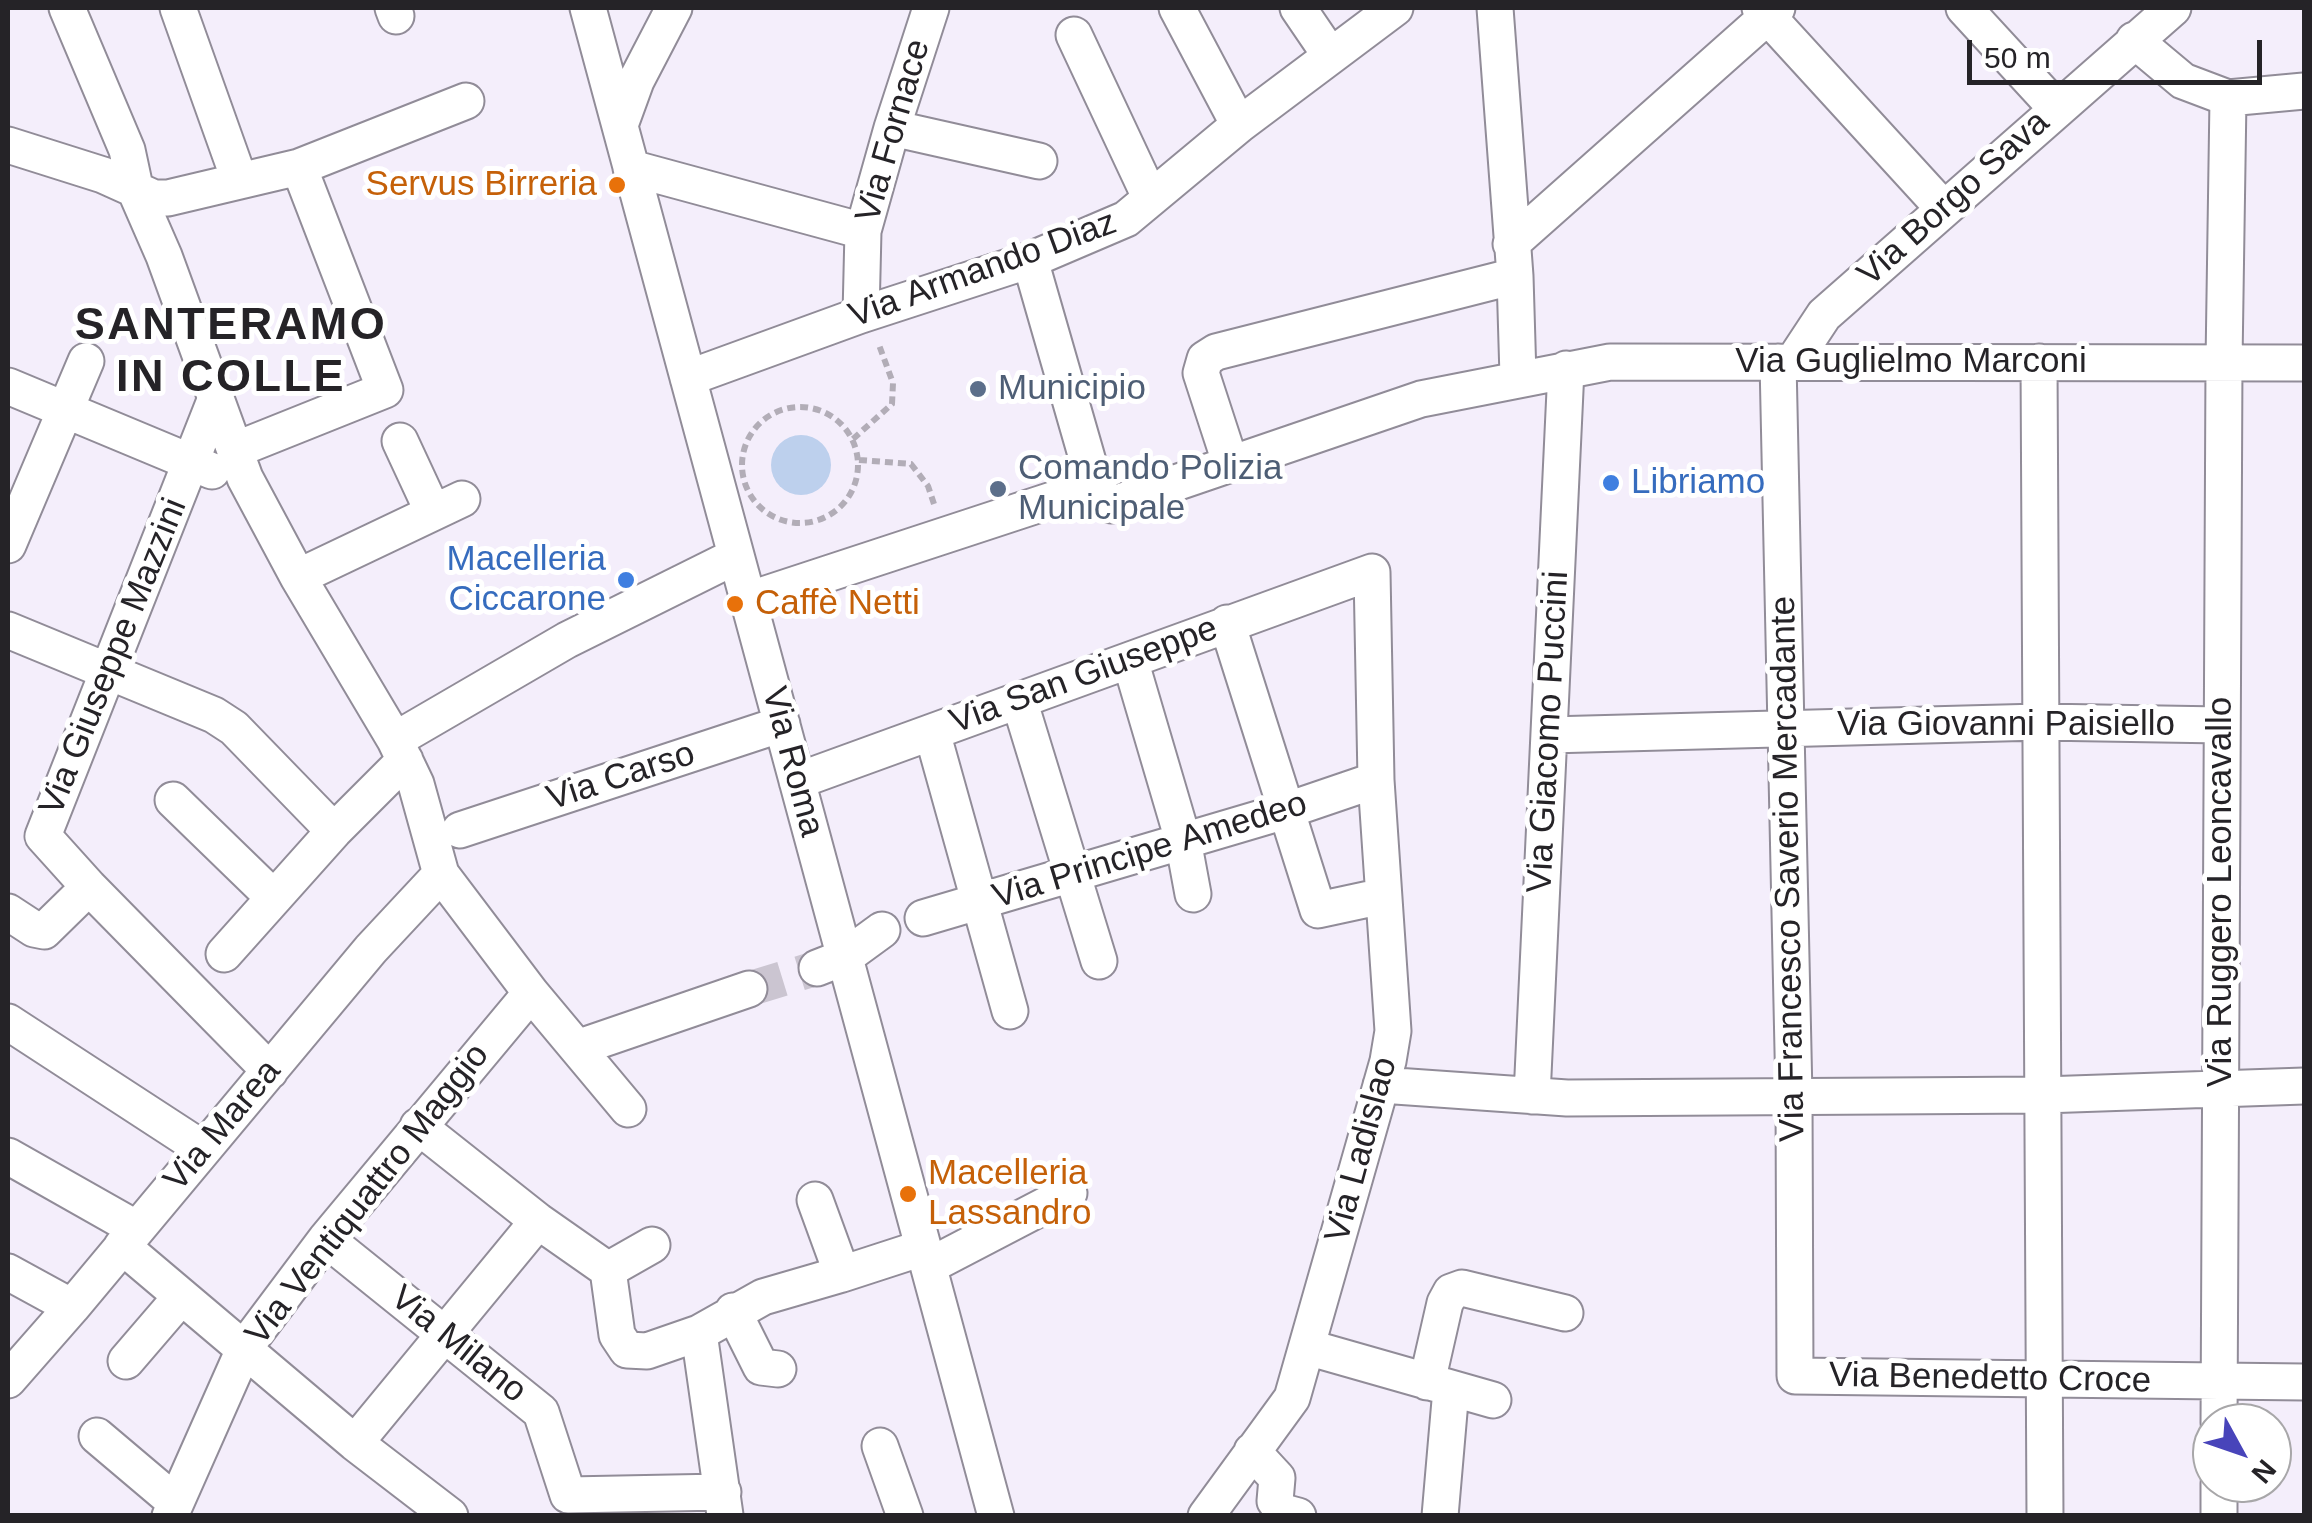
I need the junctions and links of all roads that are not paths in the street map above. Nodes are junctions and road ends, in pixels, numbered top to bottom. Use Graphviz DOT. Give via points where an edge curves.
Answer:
graph roads {
  1 [pos="588,8"];
  2 [pos="674,8"];
  3 [pos="931,8"];
  4 [pos="1177,8"];
  5 [pos="1298,8"];
  6 [pos="1395,8"];
  7 [pos="1495,8"];
  8 [pos="1964,8"];
  9 [pos="2172,8"];
  10 [pos="64,9"];
  11 [pos="181,9"];
  12 [pos="1768,10"];
  13 [pos="1074,35"];
  14 [pos="2134,40"];
  15 [pos="1330,55"];
  16 [pos="2304,91"];
  17 [pos="2228,98"];
  18 [pos="466,101"];
  19 [pos="2056,108"];
  20 [pos="620,125"];
  21 [pos="1239,125"];
  22 [pos="892,128"];
  23 [pos="10,153"];
  24 [pos="1039,161"];
  25 [pos="299,167"];
  26 [pos="631,168"];
  27 [pos="239,179"];
  28 [pos="136,192"];
  29 [pos="1150,197"];
  30 [pos="1944,210"];
  31 [pos="863,231"];
  32 [pos="1030,260"];
  33 [pos="1513,260"];
  34 [pos="860,316"];
  35 [pos="86,361"];
  36 [pos="1786,362"];
  37 [pos="2039,362"];
  38 [pos="2224,362"];
  39 [pos="2304,363"];
  40 [pos="1566,369"];
  41 [pos="1518,377"];
  42 [pos="688,378"];
  43 [pos="8,386"];
  44 [pos="216,398"];
  45 [pos="65,410"];
  46 [pos="400,441"];
  47 [pos="235,450"];
  48 [pos="191,462"];
  49 [pos="1230,462"];
  50 [pos="250,486"];
  51 [pos="1095,486"];
  52 [pos="8,545"];
  53 [pos="736,556"];
  54 [pos="1372,572"];
  55 [pos="298,577"];
  56 [pos="748,600"];
  57 [pos="1227,623"];
  58 [pos="8,630"];
  59 [pos="1130,660"];
  60 [pos="108,672"];
  61 [pos="1019,700"];
  62 [pos="2040,722"];
  63 [pos="782,724"];
  64 [pos="2222,725"];
  65 [pos="1786,727"];
  66 [pos="932,732"];
  67 [pos="1549,735"];
  68 [pos="400,750"];
  69 [pos="797,780"];
  70 [pos="1376,780"];
  71 [pos="173,800"];
  72 [pos="1285,811"];
  73 [pos="460,830"];
  74 [pos="334,832"];
  75 [pos="1183,840"];
  76 [pos="1074,873"];
  77 [pos="441,874"];
  78 [pos="89,887"];
  79 [pos="1193,894"];
  80 [pos="1383,896"];
  81 [pos="274,898"];
  82 [pos="981,902"];
  83 [pos="8,912"];
  84 [pos="923,918"];
  85 [pos="882,930"];
  86 [pos="224,954"];
  87 [pos="1099,961"];
  88 [pos="831,962"];
  89 [pos="749,989"];
  90 [pos="531,993"];
  91 [pos="1010,1010"];
  92 [pos="8,1022"];
  93 [pos="577,1048"];
  94 [pos="270,1070"];
  95 [pos="1381,1085"];
  96 [pos="2304,1086"];
  97 [pos="2220,1088"];
  98 [pos="2042,1094"];
  99 [pos="1532,1096"];
  100 [pos="1794,1096"];
  101 [pos="628,1108"];
  102 [pos="418,1126"];
  103 [pos="203,1149"];
  104 [pos="8,1156"];
  105 [pos="1069,1193"];
  106 [pos="815,1200"];
  107 [pos="538,1220"];
  108 [pos="129,1238"];
  109 [pos="326,1239"];
  110 [pos="652,1245"];
  111 [pos="926,1257"];
  112 [pos="608,1270"];
  113 [pos="8,1272"];
  114 [pos="842,1274"];
  115 [pos="181,1297"];
  116 [pos="72,1307"];
  117 [pos="733,1312"];
  118 [pos="1565,1312"];
  119 [pos="700,1333"];
  120 [pos="445,1335"];
  121 [pos="245,1347"];
  122 [pos="1307,1347"];
  123 [pos="126,1361"];
  124 [pos="778,1369"];
  125 [pos="1795,1376"];
  126 [pos="2044,1377"];
  127 [pos="8,1380"];
  128 [pos="2219,1382"];
  129 [pos="2304,1382"];
  130 [pos="1439,1386"];
  131 [pos="1493,1400"];
  132 [pos="2219,1403"];
  133 [pos="98,1436"];
  134 [pos="355,1443"];
  135 [pos="880,1446"];
  136 [pos="1252,1451"];
  137 [pos="724,1504"];
  138 [pos="172,1509"];
  139 [pos="450,1516"];
  140 [pos="905,1516"];
  141 [pos="996,1516"];
  142 [pos="1206,1516"];
  143 [pos="1298,1516"];
  144 [pos="1440,1516"];
  145 [pos="2045,1516"];
  1 -- 20 [label="street, Via Roma"];
  2 -- 20 [label="street"];
  3 -- 22 [label="street, Via Fornace"];
  4 -- 21 [label="street"];
  5 -- 15 [label="street"];
  6 -- 15 [label="street, Via Armando Diaz"];
  7 -- 33 [label="street"];
  8 -- 19 [label="street"];
  9 -- 14 [label="street, Via Borgo Sava"];
  10 -- 28 [label="street" via="127,150"];
  11 -- 27 [label="street"];
  12 -- 30 [label="street"];
  12 -- 33 [label="street"];
  13 -- 29 [label="street"];
  14 -- 17 [label="street" via="2183,81"];
  14 -- 19 [label="street, Via Borgo Sava"];
  15 -- 21 [label="street, Via Armando Diaz"];
  16 -- 17 [label="street"];
  17 -- 38 [label="street, Via Ruggero Leoncavallo"];
  18 -- 25 [label="street"];
  19 -- 30 [label="street, Via Borgo Sava"];
  20 -- 26 [label="street, Via Roma"];
  21 -- 29 [label="street, Via Armando Diaz"];
  22 -- 24 [label="street"];
  22 -- 31 [label="street, Via Fornace"];
  23 -- 28 [label="street" via="104,175"];
  25 -- 27 [label="street"];
  25 -- 47 [label="street" via="385,390"];
  26 -- 31 [label="street"];
  26 -- 42 [label="street, Via Roma"];
  27 -- 28 [label="street" via="168,198"];
  28 -- 44 [label="street"];
  29 -- 32 [label="street, Via Armando Diaz" via="1126,219"];
  30 -- 36 [label="street, Via Borgo Sava" via="1824,315"];
  31 -- 34 [label="street, Via Fornace"];
  32 -- 34 [label="street, Via Armando Diaz"];
  32 -- 51 [label="street"];
  33 -- 41 [label="street"];
  33 -- 49 [label="street" via="1205,358 1201,373"];
  34 -- 42 [label="street, Via Armando Diaz"];
  35 -- 45 [label="street"];
  36 -- 37 [label="street, Via Guglielmo Marconi"];
  36 -- 40 [label="street, Via Guglielmo Marconi" via="1610,362"];
  36 -- 65 [label="street, Via Francesco Saverio Mercadante"];
  37 -- 38 [label="street, Via Guglielmo Marconi"];
  37 -- 62 [label="street"];
  38 -- 39 [label="street, Via Guglielmo Marconi"];
  38 -- 64 [label="street, Via Ruggero Leoncavallo"];
  40 -- 41 [label="street, Via Guglielmo Marconi"];
  40 -- 67 [label="street, Via Giacomo Puccini"];
  41 -- 49 [label="street, Via Guglielmo Marconi" via="1421,399"];
  42 -- 53 [label="street, Via Roma"];
  43 -- 45 [label="street"];
  44 -- 47 [label="street"];
  44 -- 48 [label="street, Via Giuseppe Mazzini"];
  45 -- 48 [label="street"];
  45 -- 52 [label="street"];
  46 -- 55 [label="street" via="448,505"];
  47 -- 50 [label="street"];
  48 -- 50 [label="street"];
  48 -- 60 [label="street, Via Giuseppe Mazzini"];
  49 -- 51 [label="street, Via Guglielmo Marconi" via="1111,505"];
  50 -- 55 [label="street"];
  51 -- 56 [label="street"];
  53 -- 56 [label="street, Via Roma"];
  53 -- 68 [label="street" via="567,640"];
  54 -- 57 [label="street, Via San Giuseppe"];
  54 -- 70 [label="street, Via Ladislao"];
  55 -- 68 [label="street"];
  56 -- 63 [label="street, Via Roma"];
  57 -- 59 [label="street, Via San Giuseppe"];
  57 -- 72 [label="street"];
  58 -- 60 [label="street"];
  59 -- 61 [label="street, Via San Giuseppe"];
  59 -- 75 [label="street"];
  60 -- 74 [label="street" via="234,728"];
  60 -- 78 [label="street, Via Giuseppe Mazzini" via="43,836"];
  61 -- 66 [label="street, Via San Giuseppe"];
  61 -- 76 [label="street"];
  62 -- 64 [label="street, Via Giovanni Paisiello"];
  62 -- 65 [label="street, Via Giovanni Paisiello"];
  62 -- 98 [label="street"];
  63 -- 69 [label="street, Via Roma"];
  63 -- 73 [label="street, Via Carso"];
  64 -- 97 [label="street, Via Ruggero Leoncavallo"];
  65 -- 67 [label="street, Via Giovanni Paisiello"];
  65 -- 100 [label="street, Via Francesco Saverio Mercadante"];
  66 -- 69 [label="street, Via San Giuseppe"];
  66 -- 82 [label="street"];
  67 -- 99 [label="street, Via Giacomo Puccini"];
  68 -- 74 [label="street"];
  68 -- 77 [label="street"];
  69 -- 88 [label="street, Via Roma"];
  70 -- 72 [label="street, Via Principe Amedeo"];
  70 -- 80 [label="street, Via Ladislao"];
  71 -- 81 [label="street"];
  72 -- 75 [label="street, Via Principe Amedeo"];
  72 -- 80 [label="street" via="1318,910"];
  74 -- 81 [label="street"];
  75 -- 76 [label="street, Via Principe Amedeo"];
  75 -- 79 [label="street"];
  76 -- 82 [label="street, Via Principe Amedeo"];
  76 -- 87 [label="street"];
  77 -- 90 [label="street"];
  77 -- 94 [label="street, Via Marea"];
  78 -- 83 [label="street" via="44,931"];
  78 -- 94 [label="street, Via Giuseppe Mazzini"];
  80 -- 95 [label="street, Via Ladislao" via="1393,1031"];
  81 -- 86 [label="street"];
  82 -- 84 [label="street, Via Principe Amedeo"];
  82 -- 91 [label="street"];
  85 -- 88 [label="street"];
  88 -- 111 [label="street, Via Roma"];
  89 -- 93 [label="street"];
  90 -- 93 [label="street"];
  90 -- 102 [label="street, Via Ventiquattro Maggio"];
  92 -- 103 [label="street"];
  93 -- 101 [label="street"];
  94 -- 103 [label="street, Via Marea"];
  95 -- 99 [label="street"];
  95 -- 122 [label="street, Via Ladislao"];
  96 -- 97 [label="street"];
  97 -- 98 [label="street"];
  97 -- 128 [label="street, Via Ruggero Leoncavallo"];
  98 -- 100 [label="street"];
  98 -- 126 [label="street"];
  99 -- 100 [label="street"];
  100 -- 125 [label="street, Via Francesco Saverio Mercadante"];
  102 -- 107 [label="street"];
  102 -- 109 [label="street, Via Ventiquattro Maggio"];
  103 -- 108 [label="street, Via Marea"];
  104 -- 108 [label="street"];
  105 -- 111 [label="street"];
  106 -- 114 [label="street"];
  107 -- 112 [label="street"];
  107 -- 120 [label="street"];
  108 -- 115 [label="street"];
  108 -- 116 [label="street, Via Marea"];
  109 -- 120 [label="street, Via Milano"];
  109 -- 121 [label="street, Via Ventiquattro Maggio"];
  110 -- 112 [label="street"];
  111 -- 114 [label="street"];
  111 -- 141 [label="street, Via Roma"];
  112 -- 119 [label="street" via="616,1335 627,1350 647,1351"];
  113 -- 116 [label="street"];
  114 -- 117 [label="street"];
  115 -- 121 [label="street"];
  115 -- 123 [label="street"];
  116 -- 127 [label="street, Via Marea"];
  117 -- 119 [label="street"];
  117 -- 124 [label="street" via="762,1367"];
  118 -- 130 [label="street" via="1462,1288 1452,1292 1445,1303"];
  119 -- 137 [label="street"];
  120 -- 134 [label="street"];
  120 -- 137 [label="street, Via Milano" via="541,1412 568,1495"];
  121 -- 134 [label="street"];
  121 -- 138 [label="street, Via Ventiquattro Maggio"];
  122 -- 130 [label="street"];
  122 -- 136 [label="street, Via Ladislao" via="1292,1398"];
  125 -- 126 [label="street, Via Benedetto Croce"];
  126 -- 128 [label="street, Via Benedetto Croce"];
  126 -- 145 [label="street"];
  128 -- 129 [label="street, Via Benedetto Croce"];
  128 -- 132 [label="street, Via Ruggero Leoncavallo"];
  130 -- 131 [label="street"];
  130 -- 144 [label="street"];
  133 -- 138 [label="street"];
  134 -- 139 [label="street"];
  135 -- 140 [label="street"];
  136 -- 142 [label="street, Via Ladislao"];
  136 -- 143 [label="street" via="1277,1478 1275,1501"];
}
